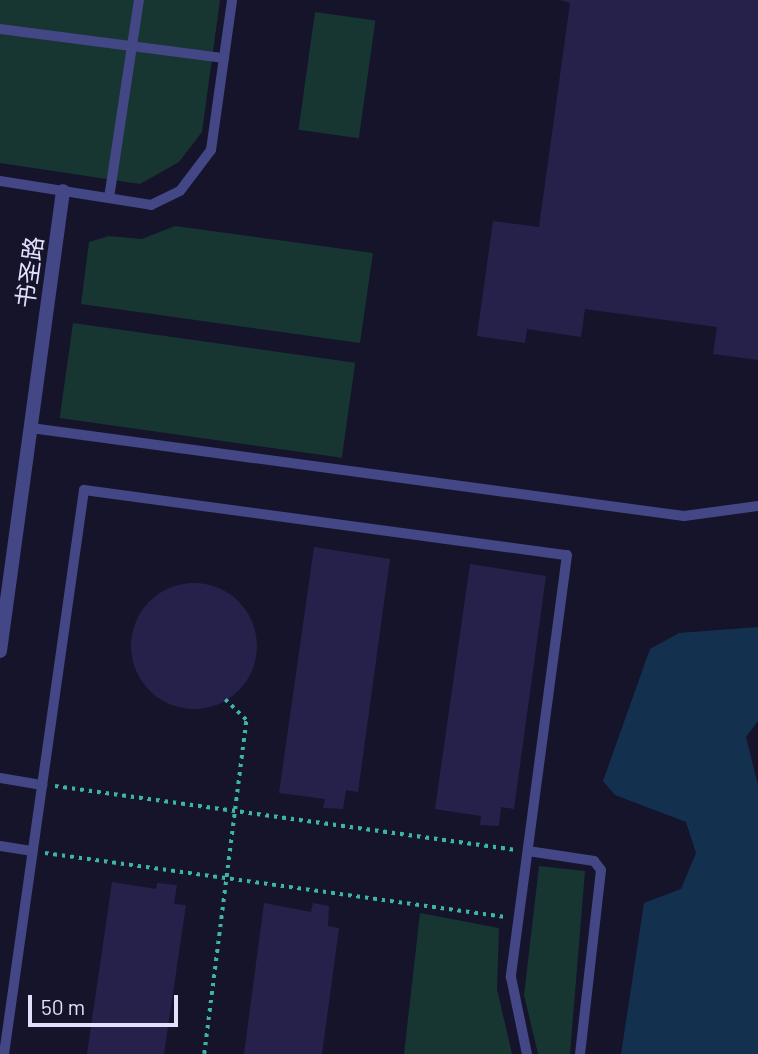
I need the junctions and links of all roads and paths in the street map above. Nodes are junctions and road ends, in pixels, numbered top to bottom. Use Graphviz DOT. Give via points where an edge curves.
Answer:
graph roads {
  1 [pos="138,0"];
  2 [pos="232,0"];
  3 [pos="0,29"];
  4 [pos="132,47"];
  5 [pos="224,58"];
  6 [pos="0,181"];
  7 [pos="63,191"];
  8 [pos="109,198"];
  9 [pos="31,428"];
  10 [pos="758,506"];
  11 [pos="0,651"];
  12 [pos="225,700"];
  13 [pos="0,778"];
  14 [pos="42,785"];
  15 [pos="234,811"];
  16 [pos="0,846"];
  17 [pos="33,851"];
  18 [pos="527,851"];
  19 [pos="225,877"];
  20 [pos="519,919"];
  21 [pos="4,1054"];
  22 [pos="204,1054"];
  23 [pos="527,1054"];
  24 [pos="580,1054"];
  1 -- 4 [label="lane"];
  2 -- 5 [label="lane"];
  3 -- 4 [label="lane"];
  4 -- 5 [label="lane"];
  4 -- 8 [label="lane"];
  5 -- 8 [label="lane" via="211,149 180,191 151,205"];
  6 -- 7 [label="lane"];
  7 -- 8 [label="lane"];
  7 -- 9 [label="street, 书圣路"];
  9 -- 10 [label="lane" via="684,516"];
  9 -- 11 [label="street, 书圣路"];
  12 -- 15 [label="path" via="246,720"];
  13 -- 14 [label="lane"];
  14 -- 15 [label="path"];
  14 -- 17 [label="lane"];
  14 -- 18 [label="lane" via="83,490 553,553 567,555"];
  15 -- 18 [label="path"];
  15 -- 19 [label="path"];
  16 -- 17 [label="lane"];
  17 -- 19 [label="path"];
  17 -- 21 [label="lane"];
  18 -- 20 [label="lane"];
  18 -- 24 [label="lane" via="594,862 601,870"];
  19 -- 20 [label="path"];
  19 -- 22 [label="path"];
  20 -- 23 [label="lane" via="511,977"];
}
